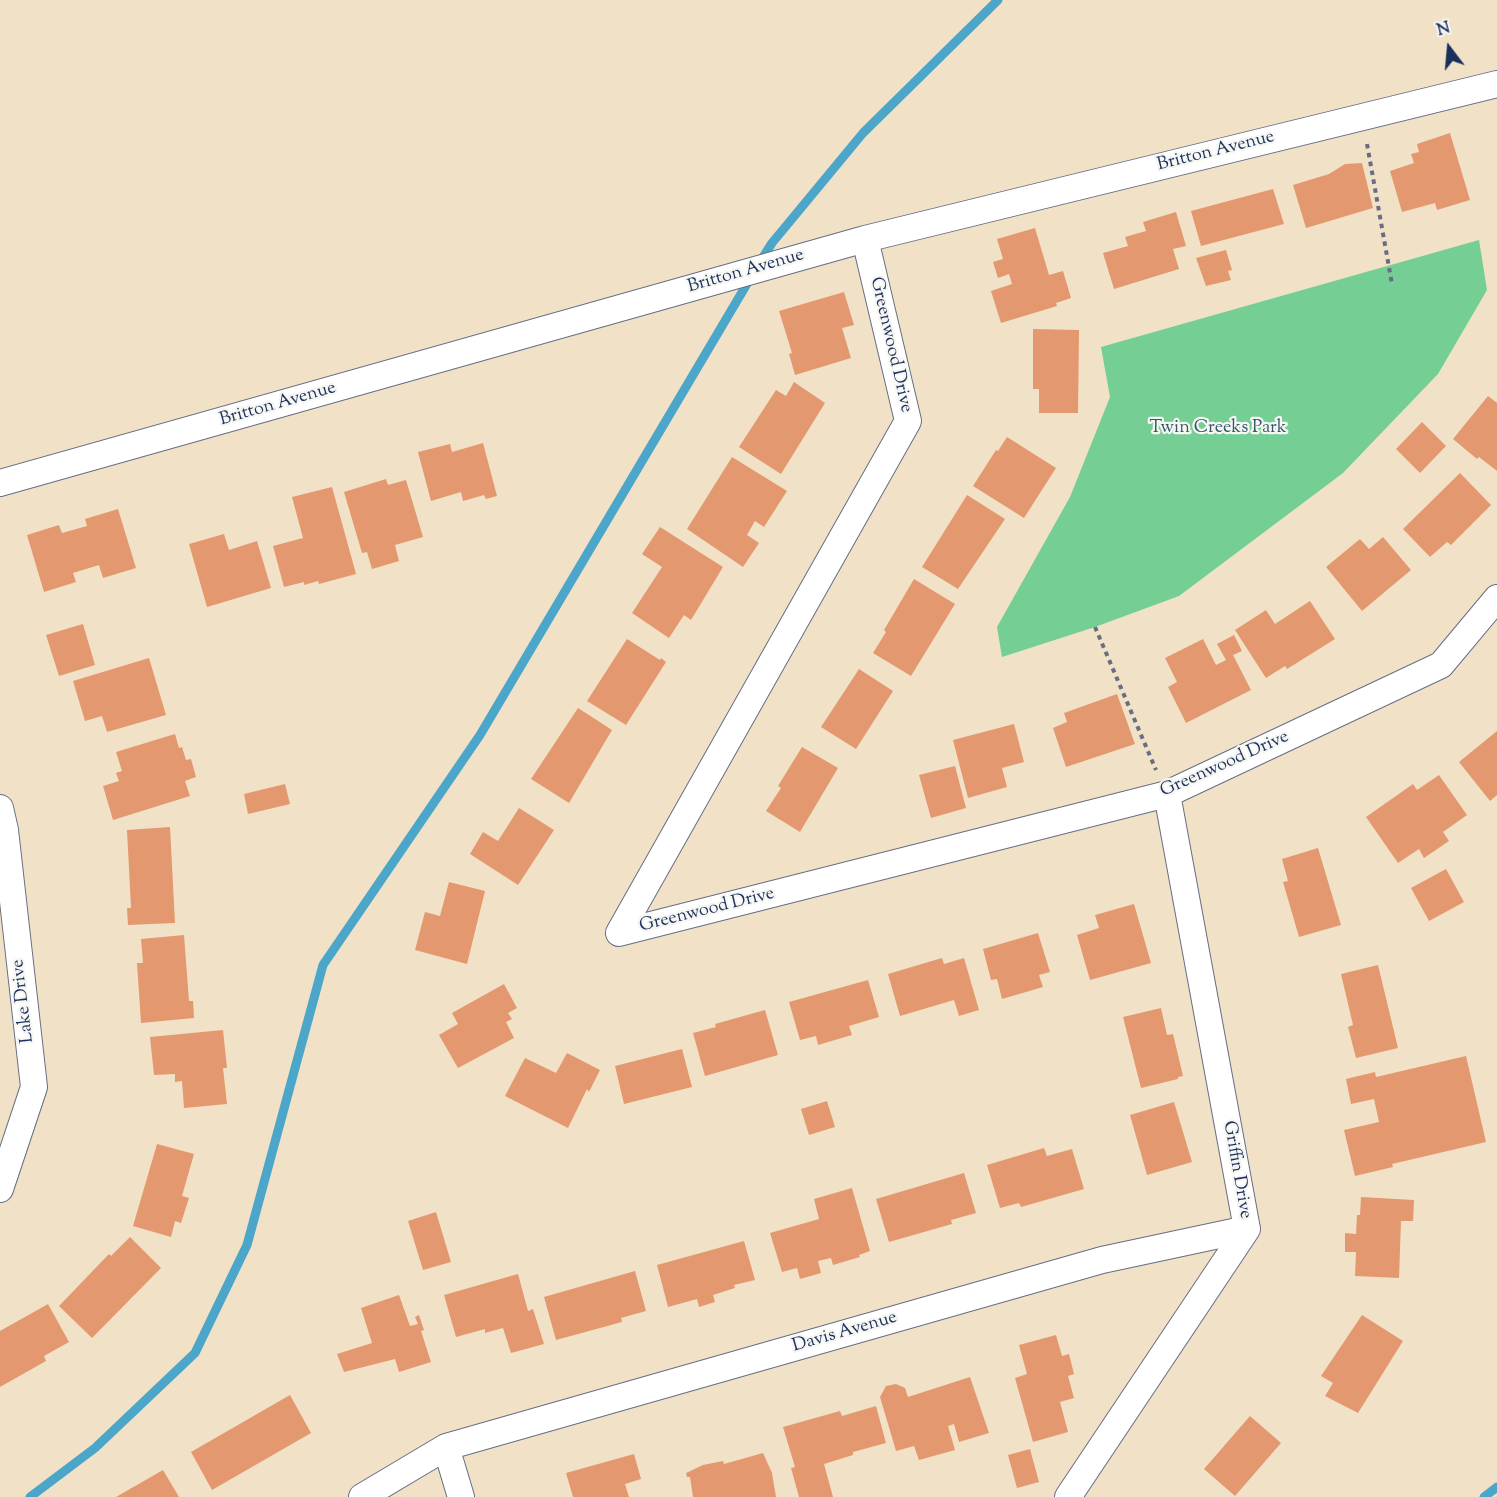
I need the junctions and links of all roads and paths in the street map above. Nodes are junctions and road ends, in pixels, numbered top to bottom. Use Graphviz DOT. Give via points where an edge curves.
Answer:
graph roads {
  1 [pos="1497,84"];
  2 [pos="1362,117"];
  3 [pos="865,239"];
  4 [pos="1392,284"];
  5 [pos="0,483"];
  6 [pos="1497,598"];
  7 [pos="1095,627"];
  8 [pos="1167,794"];
  9 [pos="2,823"];
  10 [pos="0,1189"];
  11 [pos="1247,1229"];
  12 [pos="446,1447"];
  13 [pos="362,1497"];
  14 [pos="461,1497"];
  15 [pos="1068,1497"];
  1 -- 2 [label="street, Britton Avenue"];
  2 -- 3 [label="street, Britton Avenue"];
  2 -- 4 [label="path"];
  3 -- 5 [label="street, Britton Avenue"];
  3 -- 8 [label="street, Greenwood Drive" via="908,421 619,933"];
  6 -- 8 [label="street, Greenwood Drive" via="1441,665"];
  7 -- 8 [label="path"];
  8 -- 11 [label="street, Griffin Drive"];
  9 -- 10 [label="street, Lake Drive" via="34,1087"];
  11 -- 12 [label="street, Davis Avenue" via="1102,1260"];
  11 -- 15 [label="street, Griffin Drive"];
  12 -- 13 [label="street, Davis Avenue"];
  12 -- 14 [label="street"];
}
